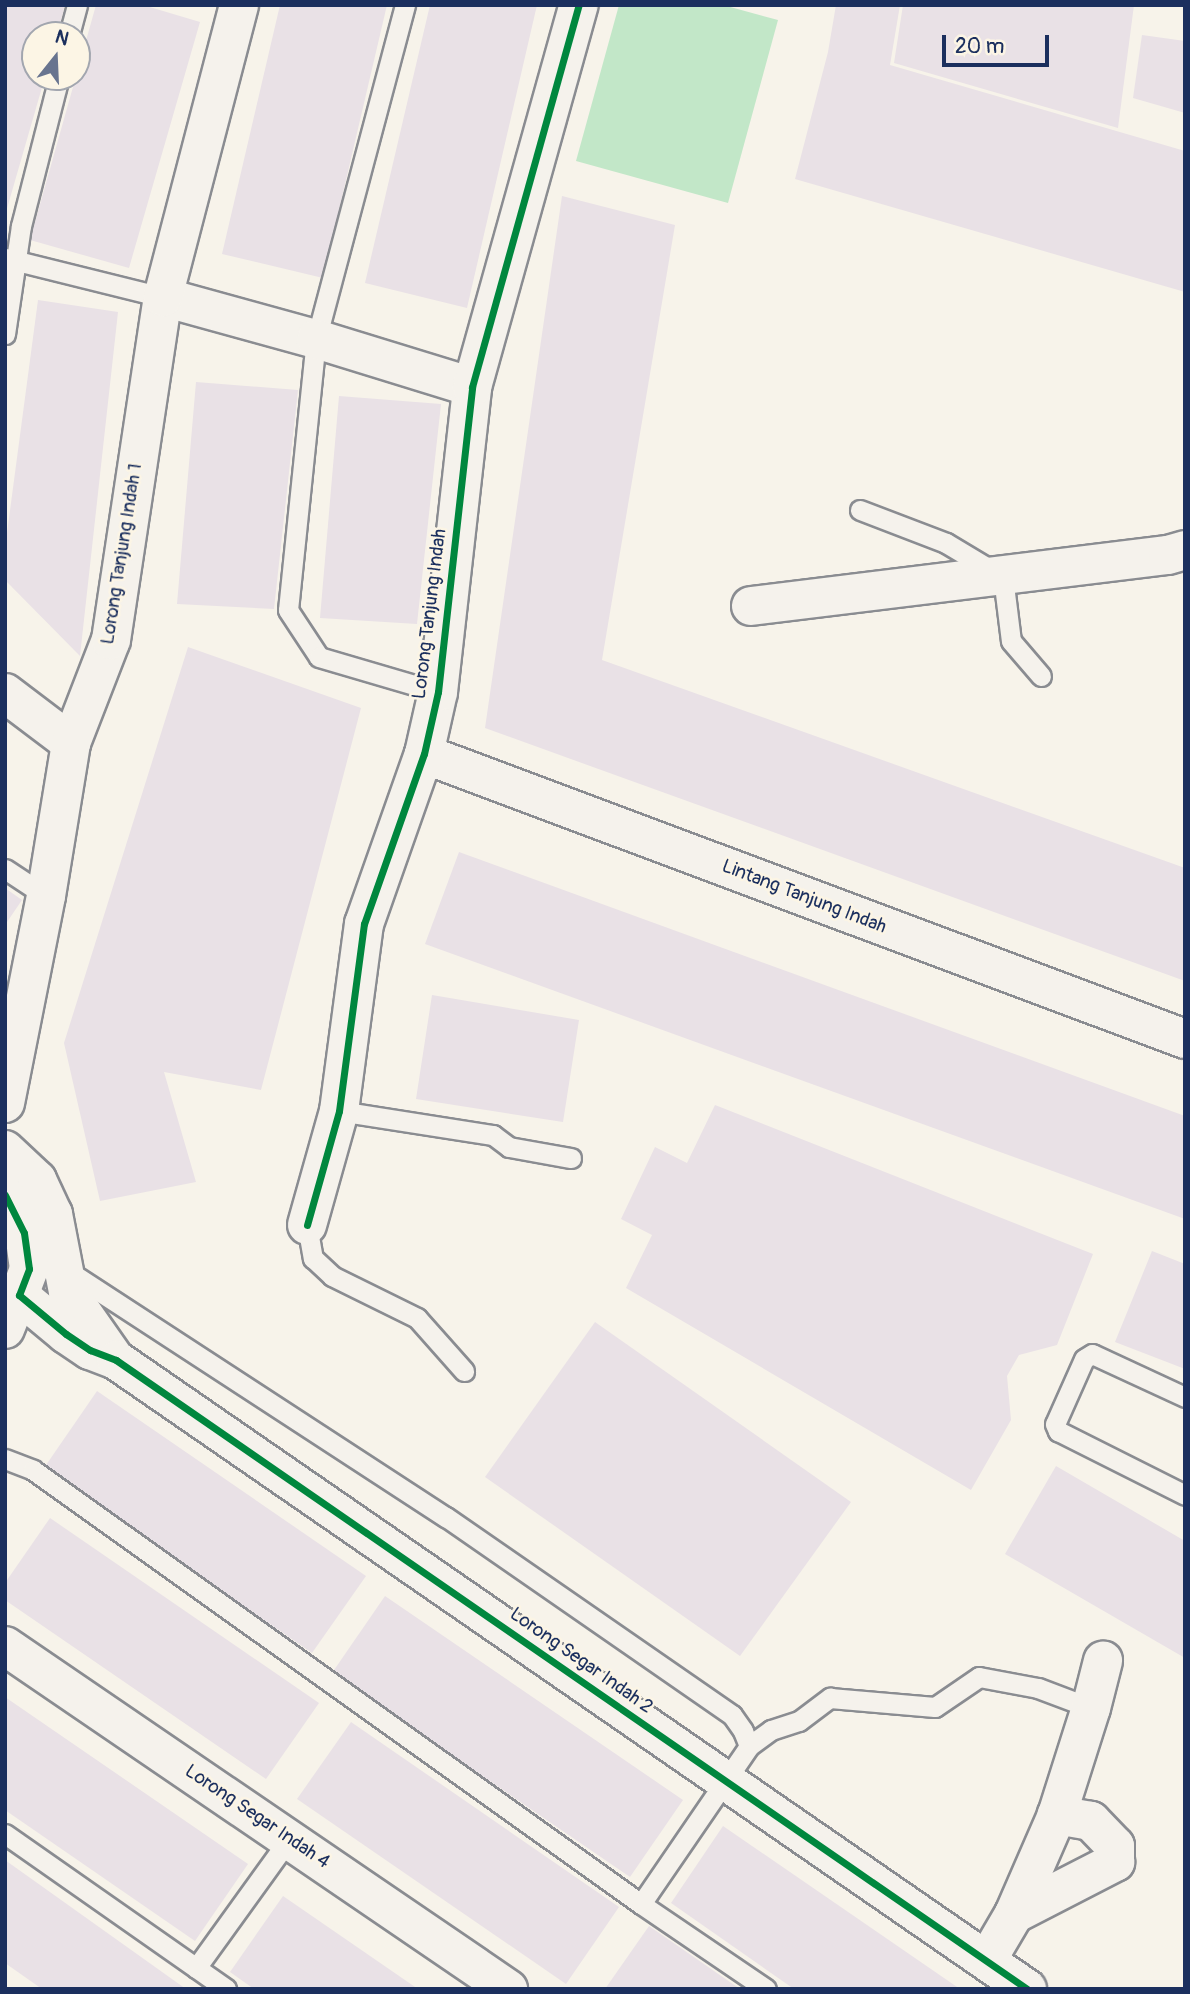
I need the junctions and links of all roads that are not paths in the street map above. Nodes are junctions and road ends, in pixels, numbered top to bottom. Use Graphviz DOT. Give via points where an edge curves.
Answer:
graph roads {
  1 [pos="405,5"];
  2 [pos="579,5"];
  3 [pos="230,7"];
  4 [pos="55,91"];
  5 [pos="10,259"];
  6 [pos="163,297"];
  7 [pos="5,334"];
  8 [pos="316,338"];
  9 [pos="472,387"];
  10 [pos="860,510"];
  11 [pos="1185,550"];
  12 [pos="1003,577"];
  13 [pos="751,606"];
  14 [pos="1041,676"];
  15 [pos="438,692"];
  16 [pos="5,693"];
  17 [pos="71,743"];
  18 [pos="424,754"];
  19 [pos="5,869"];
  20 [pos="46,896"];
  21 [pos="1185,1039"];
  22 [pos="8,1060"];
  23 [pos="5,1103"];
  24 [pos="339,1111"];
  25 [pos="5,1150"];
  26 [pos="571,1158"];
  27 [pos="5,1195"];
  28 [pos="307,1225"];
  29 [pos="62,1267"];
  30 [pos="12,1312"];
  31 [pos="116,1360"];
  32 [pos="464,1371"];
  33 [pos="1185,1397"];
  34 [pos="5,1459"];
  35 [pos="1185,1495"];
  36 [pos="5,1646"];
  37 [pos="1103,1661"];
  38 [pos="1091,1708"];
  39 [pos="749,1746"];
  40 [pos="724,1779"];
  41 [pos="1057,1815"];
  42 [pos="5,1834"];
  43 [pos="289,1839"];
  44 [pos="641,1904"];
  45 [pos="1014,1914"];
  46 [pos="987,1961"];
  47 [pos="196,1968"];
  48 [pos="226,1989"];
  49 [pos="508,1989"];
  50 [pos="766,1989"];
  51 [pos="1027,1989"];
  1 -- 8 [label="lane"];
  2 -- 9 [label="street, Lorong Tanjung Indah"];
  3 -- 6 [label="street, Lorong Tanjung Indah 1"];
  4 -- 5 [label="lane"];
  5 -- 6 [label="lane"];
  5 -- 7 [label="lane"];
  6 -- 8 [label="street"];
  6 -- 17 [label="street, Lorong Tanjung Indah 1" via="111,640"];
  8 -- 9 [label="street"];
  8 -- 15 [label="lane" via="288,610 318,657"];
  9 -- 15 [label="street, Lorong Tanjung Indah"];
  10 -- 12 [label="lane" via="946,543"];
  11 -- 12 [label="street"];
  12 -- 13 [label="street"];
  12 -- 14 [label="lane" via="1012,641"];
  15 -- 18 [label="street, Lorong Tanjung Indah"];
  16 -- 17 [label="street"];
  17 -- 20 [label="street, Lorong Tanjung Indah 1"];
  18 -- 21 [label="street, Lintang Tanjung Indah"];
  18 -- 24 [label="street, Lorong Tanjung Indah" via="364,924"];
  19 -- 20 [label="lane"];
  20 -- 22 [label="street, Lorong Tanjung Indah 1"];
  22 -- 23 [label="street, Lorong Tanjung Indah 1"];
  24 -- 26 [label="lane" via="493,1135 509,1147"];
  24 -- 28 [label="street, Lorong Tanjung Indah"];
  25 -- 29 [label="street" via="37,1180 53,1214"];
  27 -- 30 [label="street" via="24,1233 29,1269"];
  28 -- 32 [label="lane" via="313,1258 332,1276 417,1318"];
  29 -- 31 [label="street" via="68,1292"];
  29 -- 39 [label="lane" via="446,1517 732,1715"];
  30 -- 31 [label="street"];
  31 -- 40 [label="street, Lorong Segar Indah 2"];
  33 -- 35 [label="lane" via="1092,1354 1084,1359 1055,1424 1058,1431"];
  34 -- 44 [label="lane" via="33,1470"];
  36 -- 43 [label="street, Lorong Segar Indah 4"];
  37 -- 38 [label="street"];
  38 -- 39 [label="lane" via="1038,1688 979,1677 935,1707 830,1698 799,1721 771,1730"];
  38 -- 41 [label="street"];
  39 -- 40 [label="lane"];
  40 -- 44 [label="lane"];
  40 -- 46 [label="street, Lorong Segar Indah 2"];
  41 -- 45 [label="street"];
  41 -- 45 [label="street" via="1091,1821 1115,1846 1115,1862"];
  42 -- 47 [label="lane"];
  43 -- 47 [label="lane"];
  43 -- 49 [label="street, Lorong Segar Indah 4"];
  44 -- 50 [label="lane"];
  45 -- 46 [label="street"];
  46 -- 51 [label="street, Lorong Segar Indah 2"];
  47 -- 48 [label="lane"];
}
